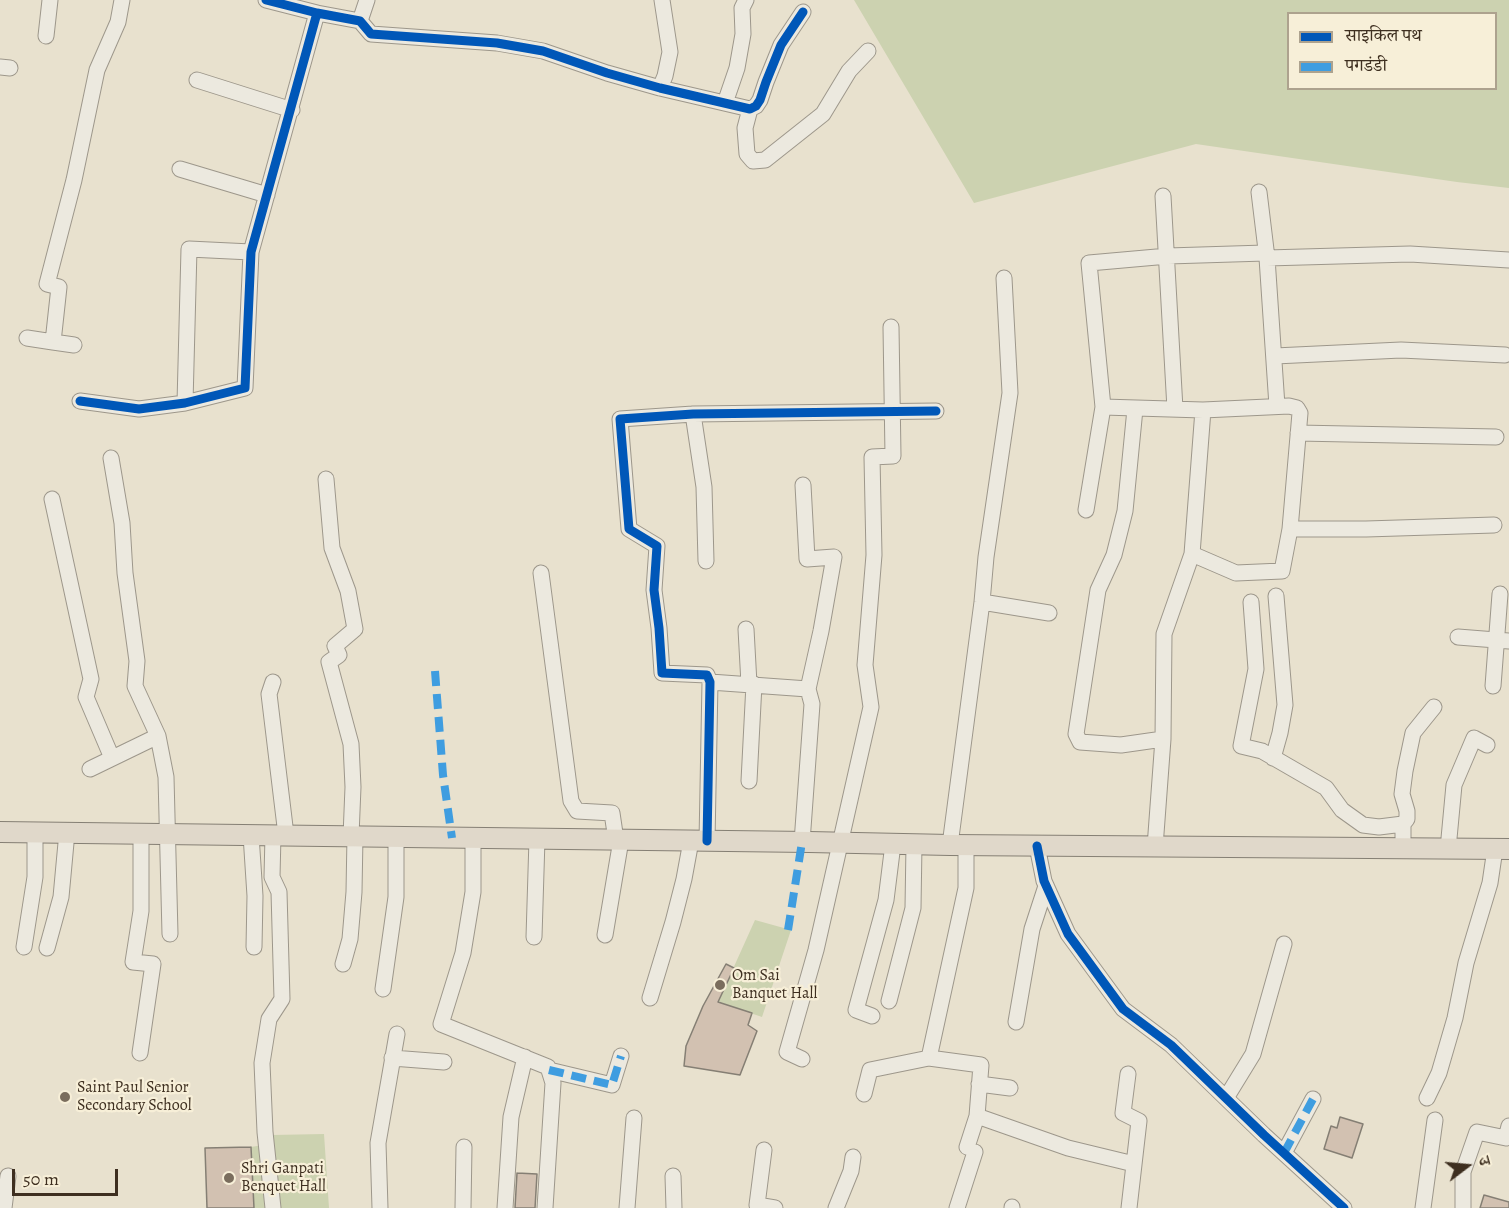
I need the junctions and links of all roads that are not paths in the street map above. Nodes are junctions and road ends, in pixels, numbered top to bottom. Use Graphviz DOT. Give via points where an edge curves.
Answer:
graph roads {
  1 [pos="50,0"];
  2 [pos="122,0"];
  3 [pos="266,0"];
  4 [pos="367,0"];
  5 [pos="662,0"];
  6 [pos="746,0"];
  7 [pos="803,12"];
  8 [pos="317,13"];
  9 [pos="360,21"];
  10 [pos="46,36"];
  11 [pos="868,51"];
  12 [pos="196,80"];
  13 [pos="660,88"];
  14 [pos="725,102"];
  15 [pos="750,109"];
  16 [pos="292,110"];
  17 [pos="180,169"];
  18 [pos="1259,192"];
  19 [pos="267,195"];
  20 [pos="1163,196"];
  21 [pos="251,252"];
  22 [pos="1167,256"];
  23 [pos="1266,256"];
  24 [pos="1509,260"];
  25 [pos="1004,278"];
  26 [pos="891,327"];
  27 [pos="27,338"];
  28 [pos="53,342"];
  29 [pos="74,345"];
  30 [pos="1504,355"];
  31 [pos="1275,356"];
  32 [pos="80,401"];
  33 [pos="185,403"];
  34 [pos="1277,406"];
  35 [pos="1103,407"];
  36 [pos="1135,409"];
  37 [pos="1175,409"];
  38 [pos="1203,410"];
  39 [pos="891,411"];
  40 [pos="936,411"];
  41 [pos="693,414"];
  42 [pos="1298,433"];
  43 [pos="1496,437"];
  44 [pos="111,458"];
  45 [pos="326,479"];
  46 [pos="802,485"];
  47 [pos="52,499"];
  48 [pos="1086,510"];
  49 [pos="1494,525"];
  50 [pos="1290,529"];
  51 [pos="1192,554"];
  52 [pos="706,561"];
  53 [pos="541,573"];
  54 [pos="1500,594"];
  55 [pos="1276,596"];
  56 [pos="982,602"];
  57 [pos="1251,602"];
  58 [pos="1048,613"];
  59 [pos="746,629"];
  60 [pos="1458,637"];
  61 [pos="1503,640"];
  62 [pos="273,682"];
  63 [pos="710,682"];
  64 [pos="751,684"];
  65 [pos="1493,686"];
  66 [pos="808,689"];
  67 [pos="1434,707"];
  68 [pos="158,736"];
  69 [pos="1163,740"];
  70 [pos="1487,745"];
  71 [pos="112,758"];
  72 [pos="1274,758"];
  73 [pos="90,769"];
  74 [pos="749,781"];
  75 [pos="1403,824"];
  76 [pos="0,832"];
  77 [pos="35,832"];
  78 [pos="67,832"];
  79 [pos="141,833"];
  80 [pos="166,834"];
  81 [pos="250,835"];
  82 [pos="280,835"];
  83 [pos="353,836"];
  84 [pos="396,837"];
  85 [pos="473,838"];
  86 [pos="537,839"];
  87 [pos="619,840"];
  88 [pos="699,841"];
  89 [pos="802,842"];
  90 [pos="839,843"];
  91 [pos="892,844"];
  92 [pos="914,844"];
  93 [pos="958,845"];
  94 [pos="1037,846"];
  95 [pos="1155,847"];
  96 [pos="1403,848"];
  97 [pos="1448,849"];
  98 [pos="1502,849"];
  99 [pos="1046,886"];
  100 [pos="170,934"];
  101 [pos="605,935"];
  102 [pos="534,937"];
  103 [pos="1284,944"];
  104 [pos="24,947"];
  105 [pos="254,947"];
  106 [pos="47,948"];
  107 [pos="343,963"];
  108 [pos="383,989"];
  109 [pos="650,998"];
  110 [pos="889,1001"];
  111 [pos="872,1016"];
  112 [pos="1016,1022"];
  113 [pos="397,1034"];
  114 [pos="140,1053"];
  115 [pos="621,1056"];
  116 [pos="525,1057"];
  117 [pos="393,1058"];
  118 [pos="929,1058"];
  119 [pos="802,1059"];
  120 [pos="444,1062"];
  121 [pos="549,1071"];
  122 [pos="1128,1074"];
  123 [pos="979,1084"];
  124 [pos="1010,1088"];
  125 [pos="864,1094"];
  126 [pos="1226,1098"];
  127 [pos="1427,1098"];
  128 [pos="1313,1099"];
  129 [pos="977,1116"];
  130 [pos="634,1118"];
  131 [pos="1436,1120"];
  132 [pos="1509,1126"];
  133 [pos="464,1147"];
  134 [pos="764,1149"];
  135 [pos="1284,1153"];
  136 [pos="853,1157"];
  137 [pos="1134,1164"];
  138 [pos="8,1176"];
  139 [pos="673,1176"];
  140 [pos="4,1208"];
  141 [pos="273,1208"];
  142 [pos="380,1208"];
  143 [pos="463,1208"];
  144 [pos="505,1208"];
  145 [pos="545,1208"];
  146 [pos="627,1208"];
  147 [pos="674,1208"];
  148 [pos="775,1208"];
  149 [pos="836,1208"];
  150 [pos="957,1208"];
  151 [pos="1129,1208"];
  152 [pos="1344,1208"];
  153 [pos="1423,1208"];
  154 [pos="1463,1208"];
  1 -- 10 [label="street"];
  2 -- 28 [label="street" via="118,22 97,70 47,284 59,287"];
  3 -- 8 [label="street"];
  4 -- 9 [label="street"];
  5 -- 13 [label="street" via="670,52"];
  6 -- 14 [label="street" via="737,68"];
  7 -- 15 [label="street" via="781,45 760,100"];
  8 -- 9 [label="street"];
  8 -- 16 [label="street"];
  9 -- 13 [label="street" via="371,34 497,43 543,51"];
  11 -- 15 [label="street" via="849,71 823,114 765,160 753,161 747,154"];
  12 -- 16 [label="street"];
  13 -- 14 [label="street"];
  14 -- 15 [label="street"];
  16 -- 19 [label="street"];
  17 -- 19 [label="street"];
  18 -- 23 [label="street"];
  19 -- 21 [label="street"];
  20 -- 22 [label="street"];
  21 -- 33 [label="street" via="245,388"];
  21 -- 33 [label="street" via="189,249"];
  22 -- 23 [label="street"];
  22 -- 35 [label="street" via="1089,263"];
  22 -- 37 [label="street"];
  23 -- 24 [label="street" via="1410,254"];
  23 -- 31 [label="street"];
  25 -- 56 [label="street" via="1010,393"];
  26 -- 39 [label="street"];
  27 -- 28 [label="street"];
  28 -- 29 [label="street"];
  30 -- 31 [label="street" via="1401,350"];
  31 -- 34 [label="street"];
  32 -- 33 [label="street" via="139,409"];
  34 -- 38 [label="street"];
  34 -- 42 [label="street" via="1297,408"];
  35 -- 36 [label="street"];
  35 -- 48 [label="street"];
  36 -- 37 [label="street"];
  36 -- 69 [label="street" via="1125,511 1114,555 1098,590 1076,734 1080,742 1121,745"];
  37 -- 38 [label="street"];
  38 -- 51 [label="street"];
  39 -- 40 [label="street"];
  39 -- 41 [label="street"];
  39 -- 90 [label="street" via="892,456 872,457 874,559 865,665 871,707"];
  41 -- 52 [label="street" via="704,487"];
  41 -- 63 [label="street" via="620,419 629,529 657,546 654,590 662,673 707,675"];
  42 -- 43 [label="street"];
  42 -- 50 [label="street"];
  44 -- 68 [label="street" via="137,661 135,686"];
  45 -- 83 [label="street" via="332,548 356,628 335,646 339,656 329,662 351,744"];
  46 -- 66 [label="street" via="807,559 834,557"];
  47 -- 71 [label="street" via="91,679 86,697"];
  49 -- 50 [label="street"];
  50 -- 51 [label="street" via="1282,571 1236,573"];
  51 -- 69 [label="street" via="1164,634"];
  53 -- 87 [label="street" via="571,801 577,811 612,813"];
  54 -- 61 [label="street"];
  55 -- 72 [label="street" via="1285,705"];
  56 -- 58 [label="street"];
  56 -- 93 [label="street"];
  57 -- 72 [label="street" via="1256,669 1241,746"];
  59 -- 64 [label="street"];
  60 -- 61 [label="street"];
  61 -- 65 [label="street"];
  62 -- 82 [label="street" via="269,694"];
  63 -- 64 [label="street"];
  63 -- 88 [label="street"];
  64 -- 66 [label="street"];
  64 -- 74 [label="street"];
  66 -- 89 [label="street" via="812,704"];
  67 -- 75 [label="street" via="1413,733 1402,794 1407,812"];
  68 -- 71 [label="street"];
  68 -- 80 [label="street" via="166,777"];
  69 -- 95 [label="street"];
  70 -- 97 [label="street" via="1474,738 1454,785"];
  71 -- 73 [label="street"];
  72 -- 75 [label="street" via="1326,788 1342,810 1363,825"];
  75 -- 96 [label="street"];
  76 -- 77 [label="main road"];
  77 -- 78 [label="main road"];
  77 -- 104 [label="street" via="35,878"];
  78 -- 79 [label="main road"];
  78 -- 106 [label="street" via="61,897"];
  79 -- 80 [label="main road"];
  79 -- 114 [label="street" via="141,911 133,962 153,964"];
  80 -- 81 [label="main road"];
  80 -- 100 [label="street"];
  81 -- 82 [label="main road"];
  81 -- 105 [label="street"];
  82 -- 83 [label="main road"];
  82 -- 141 [label="street" via="272,877 279,892 282,999 269,1019 262,1063"];
  83 -- 84 [label="main road"];
  83 -- 107 [label="street" via="354,892"];
  84 -- 85 [label="main road"];
  84 -- 108 [label="street" via="396,897"];
  85 -- 86 [label="main road"];
  85 -- 116 [label="street" via="473,892 463,953 441,1024"];
  86 -- 87 [label="main road"];
  86 -- 102 [label="street"];
  87 -- 88 [label="main road"];
  87 -- 101 [label="street"];
  88 -- 89 [label="main road"];
  88 -- 109 [label="street"];
  89 -- 90 [label="main road"];
  90 -- 91 [label="main road"];
  90 -- 119 [label="street" via="816,950 787,1052"];
  91 -- 92 [label="main road"];
  91 -- 111 [label="street" via="886,900 856,1010"];
  92 -- 93 [label="main road"];
  92 -- 110 [label="street" via="913,908"];
  93 -- 94 [label="main road"];
  93 -- 118 [label="street" via="966,888"];
  94 -- 95 [label="main road"];
  94 -- 99 [label="street"];
  95 -- 96 [label="main road"];
  96 -- 97 [label="main road"];
  97 -- 98 [label="main road"];
  98 -- 127 [label="street" via="1466,963 1439,1073"];
  99 -- 112 [label="street" via="1032,929"];
  99 -- 126 [label="street" via="1068,934 1123,1009 1171,1045"];
  103 -- 126 [label="street" via="1253,1054"];
  113 -- 117 [label="street"];
  115 -- 121 [label="street" via="612,1085"];
  116 -- 121 [label="street"];
  116 -- 144 [label="street" via="511,1117"];
  117 -- 120 [label="street"];
  117 -- 142 [label="street" via="378,1143"];
  118 -- 123 [label="street" via="981,1065"];
  118 -- 125 [label="street" via="870,1070"];
  121 -- 145 [label="street" via="553,1083"];
  122 -- 137 [label="street" via="1123,1113 1139,1121"];
  123 -- 124 [label="street"];
  123 -- 129 [label="street"];
  126 -- 135 [label="street"];
  128 -- 135 [label="street"];
  129 -- 137 [label="street" via="1068,1148"];
  129 -- 150 [label="street"];
  130 -- 146 [label="street"];
  131 -- 153 [label="street"];
  132 -- 154 [label="street" via="1506,1138 1478,1132 1463,1172"];
  133 -- 143 [label="street"];
  134 -- 148 [label="street" via="757,1206"];
  135 -- 152 [label="street"];
  136 -- 149 [label="street"];
  137 -- 151 [label="street"];
  138 -- 140 [label="street"];
  139 -- 147 [label="street"];
}
